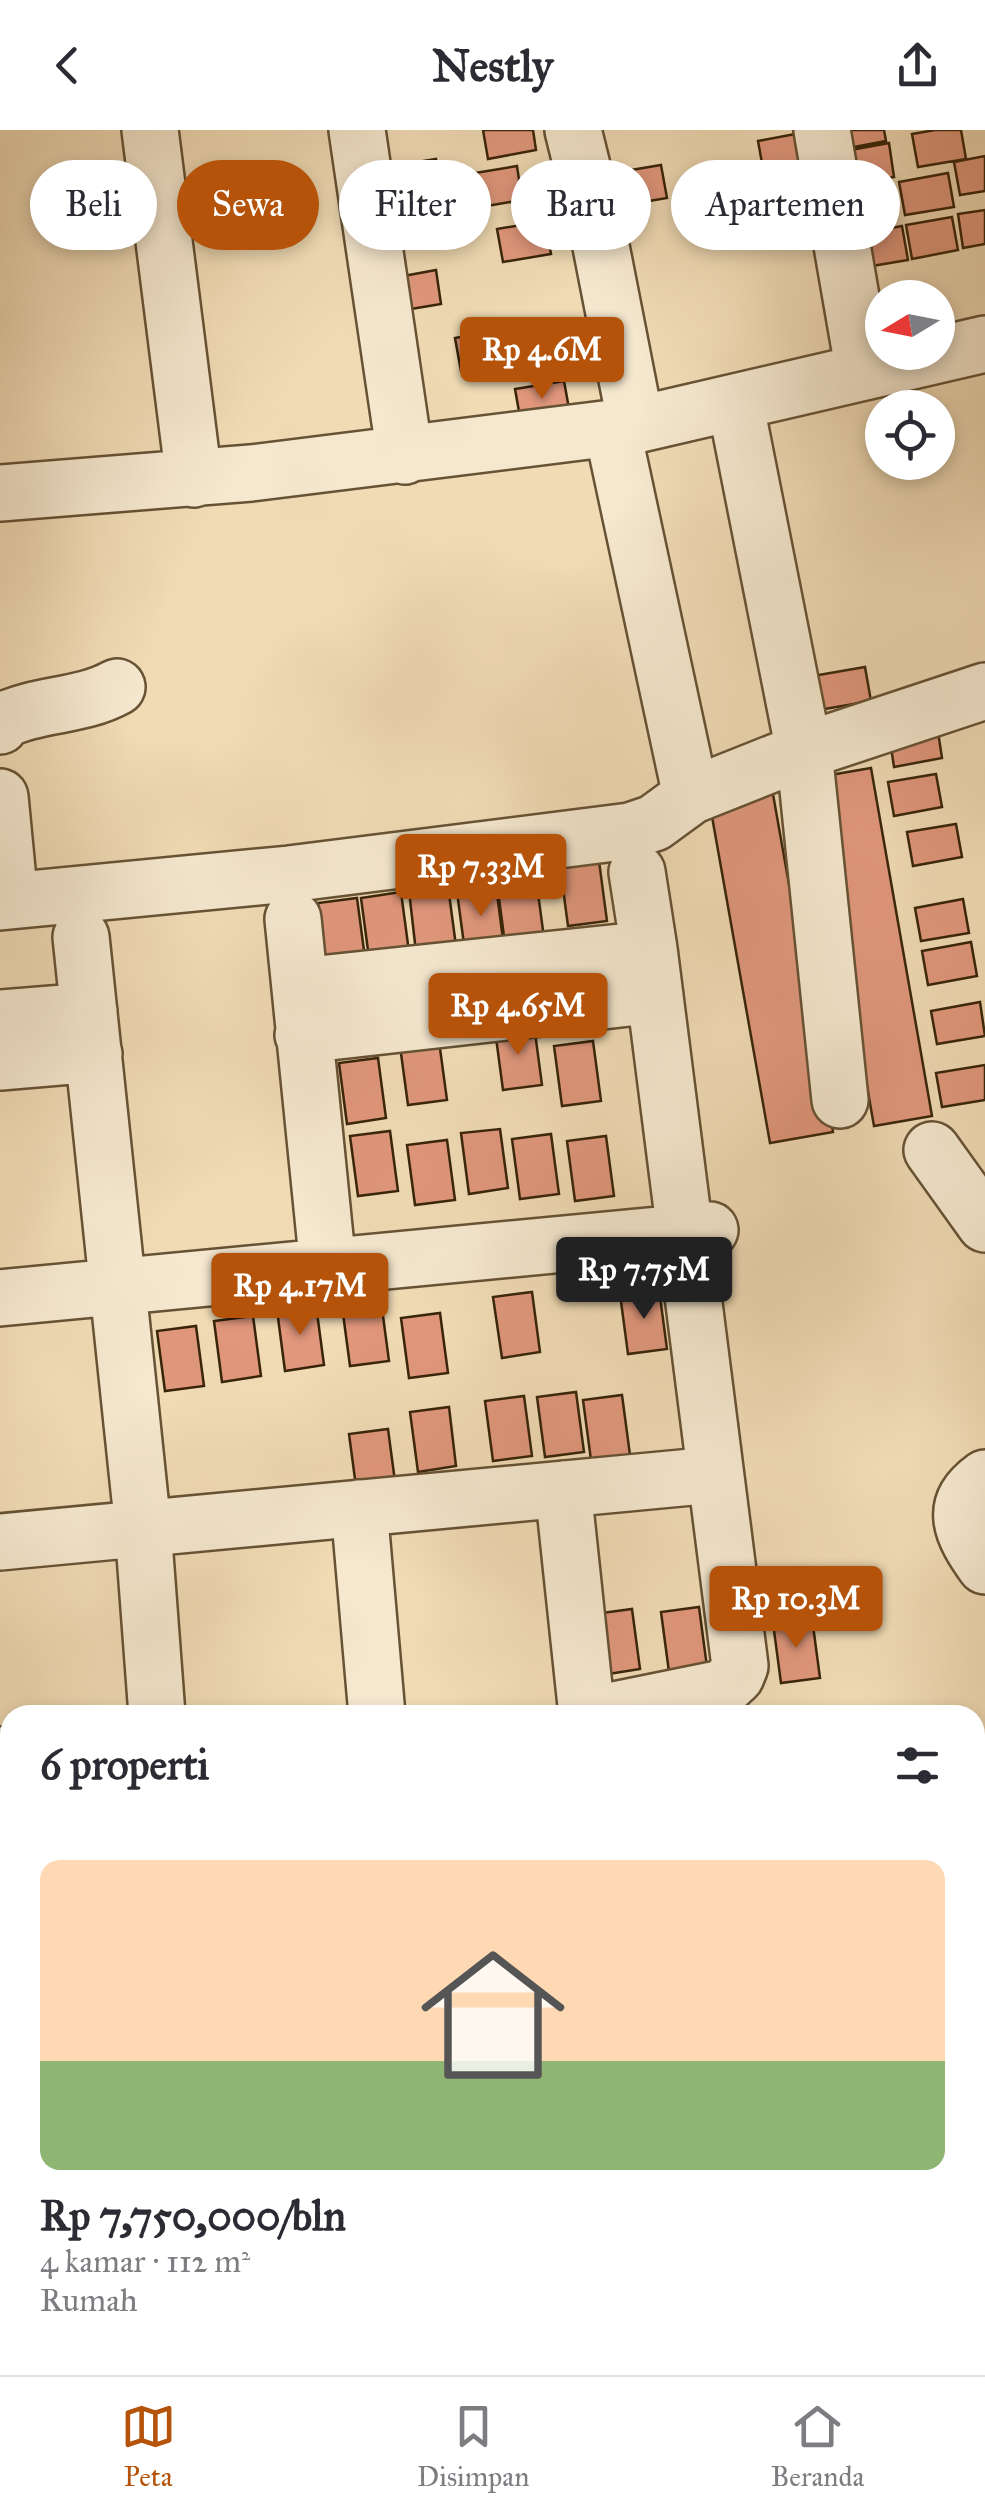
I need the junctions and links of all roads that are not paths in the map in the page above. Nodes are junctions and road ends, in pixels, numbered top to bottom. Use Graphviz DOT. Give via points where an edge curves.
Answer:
graph roads {
  1 [pos="150,130"];
  2 [pos="357,130"];
  3 [pos="573,130"];
  4 [pos="822,130"];
  5 [pos="985,344"];
  6 [pos="864,372"];
  7 [pos="735,402"];
  8 [pos="624,427"];
  9 [pos="406,456"];
  10 [pos="194,479"];
  11 [pos="0,493"];
  12 [pos="117,687"];
  13 [pos="985,691"];
  14 [pos="0,726"];
  15 [pos="804,751"];
  16 [pos="690,796"];
  17 [pos="0,797"];
  18 [pos="636,872"];
  19 [pos="5,902"];
  20 [pos="293,918"];
  21 [pos="81,937"];
  22 [pos="652,972"];
  23 [pos="302,1010"];
  24 [pos="0,1018"];
  25 [pos="91,1032"];
  26 [pos="0,1062"];
  27 [pos="840,1100"];
  28 [pos="932,1150"];
  29 [pos="982,1213"];
  30 [pos="697,1231"];
  31 [pos="328,1267"];
  32 [pos="118,1287"];
  33 [pos="0,1298"];
  34 [pos="714,1475"];
  35 [pos="985,1478"];
  36 [pos="563,1490"];
  37 [pos="359,1508"];
  38 [pos="144,1528"];
  39 [pos="0,1542"];
  40 [pos="985,1566"];
  41 [pos="156,1705"];
  42 [pos="376,1705"];
  43 [pos="587,1705"];
  44 [pos="638,1705"];
  1 -- 10 [label="street"];
  2 -- 9 [label="street"];
  3 -- 8 [label="street" via="598,231"];
  4 -- 6 [label="street"];
  5 -- 6 [label="street"];
  6 -- 7 [label="street"];
  7 -- 8 [label="street"];
  7 -- 15 [label="street"];
  8 -- 9 [label="street"];
  8 -- 16 [label="street"];
  9 -- 10 [label="street"];
  10 -- 11 [label="street"];
  12 -- 14 [label="street" via="96,698 20,712"];
  13 -- 15 [label="street"];
  15 -- 16 [label="street"];
  15 -- 27 [label="street"];
  16 -- 19 [label="street" via="654,823 630,831"];
  17 -- 19 [label="street"];
  18 -- 22 [label="street"];
  20 -- 23 [label="street"];
  21 -- 25 [label="street"];
  22 -- 23 [label="street"];
  22 -- 30 [label="street"];
  23 -- 31 [label="street"];
  24 -- 25 [label="street"];
  25 -- 26 [label="street"];
  25 -- 32 [label="street"];
  28 -- 29 [label="street"];
  30 -- 31 [label="street"];
  30 -- 34 [label="street"];
  31 -- 32 [label="street"];
  32 -- 33 [label="street"];
  32 -- 38 [label="street"];
  34 -- 36 [label="street"];
  34 -- 44 [label="street" via="740,1666 723,1688"];
  35 -- 40 [label="street" via="967,1495 961,1522"];
  36 -- 37 [label="street"];
  36 -- 43 [label="street"];
  37 -- 38 [label="street"];
  37 -- 42 [label="street"];
  38 -- 39 [label="street"];
  38 -- 41 [label="street"];
}
